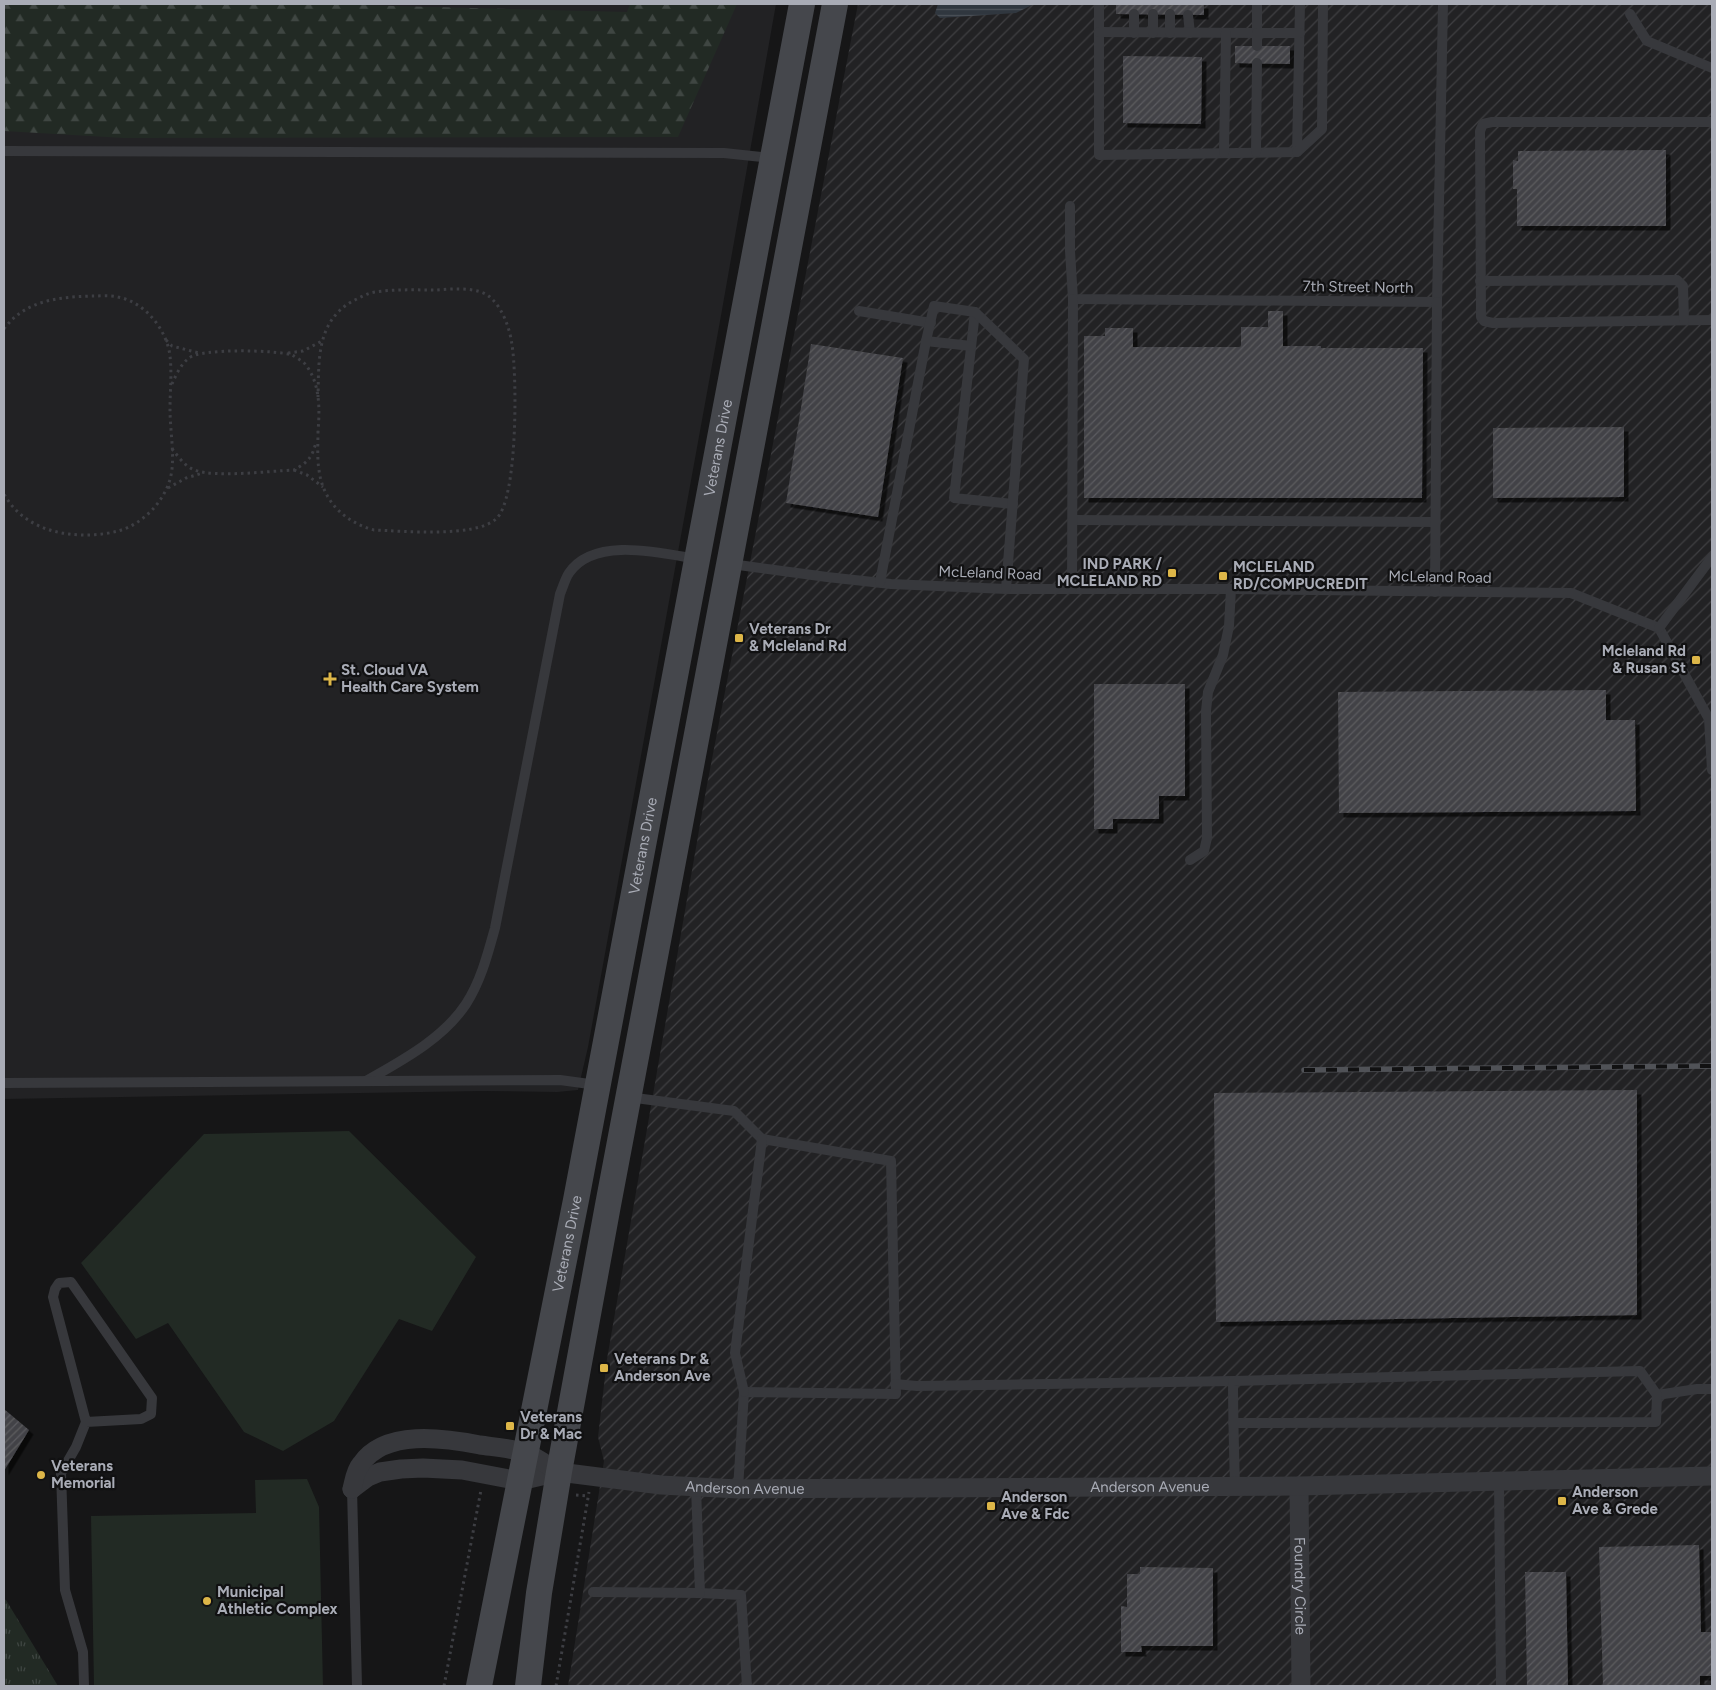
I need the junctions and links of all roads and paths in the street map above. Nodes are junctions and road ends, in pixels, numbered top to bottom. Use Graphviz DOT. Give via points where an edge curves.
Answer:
graph roads {
  1 [pos="802,4"];
  2 [pos="835,4"];
  3 [pos="1099,4"];
  4 [pos="1257,4"];
  5 [pos="1300,4"];
  6 [pos="1323,4"];
  7 [pos="1443,4"];
  8 [pos="1134,14"];
  9 [pos="1153,14"];
  10 [pos="1170,14"];
  11 [pos="1630,14"];
  12 [pos="1188,15"];
  13 [pos="1099,32"];
  14 [pos="1134,32"];
  15 [pos="1153,33"];
  16 [pos="1170,33"];
  17 [pos="1190,33"];
  18 [pos="1226,33"];
  19 [pos="1257,33"];
  20 [pos="1300,33"];
  21 [pos="1257,46"];
  22 [pos="1257,63"];
  23 [pos="1712,68"];
  24 [pos="1712,122"];
  25 [pos="4,151"];
  26 [pos="1256,152"];
  27 [pos="1297,152"];
  28 [pos="1224,153"];
  29 [pos="773,158"];
  30 [pos="1070,206"];
  31 [pos="1480,280"];
  32 [pos="1073,299"];
  33 [pos="1437,302"];
  34 [pos="859,311"];
  35 [pos="975,312"];
  36 [pos="1684,320"];
  37 [pos="1712,320"];
  38 [pos="931,323"];
  39 [pos="4,329"];
  40 [pos="166,340"];
  41 [pos="322,341"];
  42 [pos="926,342"];
  43 [pos="971,346"];
  44 [pos="199,353"];
  45 [pos="285,354"];
  46 [pos="171,386"];
  47 [pos="318,397"];
  48 [pos="318,431"];
  49 [pos="172,448"];
  50 [pos="294,470"];
  51 [pos="206,472"];
  52 [pos="324,487"];
  53 [pos="167,488"];
  54 [pos="4,494"];
  55 [pos="1013,504"];
  56 [pos="1073,520"];
  57 [pos="1436,522"];
  58 [pos="1712,557"];
  59 [pos="697,559"];
  60 [pos="729,564"];
  61 [pos="880,582"];
  62 [pos="1006,589"];
  63 [pos="1072,589"];
  64 [pos="1232,589"];
  65 [pos="1435,592"];
  66 [pos="1659,628"];
  67 [pos="1712,770"];
  68 [pos="1190,860"];
  69 [pos="366,1081"];
  70 [pos="4,1083"];
  71 [pos="598,1085"];
  72 [pos="628,1098"];
  73 [pos="762,1139"];
  74 [pos="1233,1381"];
  75 [pos="895,1384"];
  76 [pos="1712,1389"];
  77 [pos="744,1392"];
  78 [pos="1658,1395"];
  79 [pos="86,1422"];
  80 [pos="1233,1422"];
  81 [pos="526,1452"];
  82 [pos="559,1472"];
  83 [pos="483,1474"];
  84 [pos="591,1476"];
  85 [pos="1712,1476"];
  86 [pos="520,1481"];
  87 [pos="1499,1481"];
  88 [pos="1235,1486"];
  89 [pos="1299,1486"];
  90 [pos="696,1488"];
  91 [pos="352,1489"];
  92 [pos="738,1489"];
  93 [pos="593,1592"];
  94 [pos="700,1593"];
  95 [pos="84,1686"];
  96 [pos="357,1686"];
  97 [pos="444,1686"];
  98 [pos="479,1686"];
  99 [pos="528,1686"];
  100 [pos="556,1686"];
  101 [pos="747,1686"];
  102 [pos="1301,1686"];
  103 [pos="1501,1686"];
  1 -- 29 [label="main road, Veterans Drive"];
  2 -- 60 [label="main road"];
  3 -- 13 [label="lane"];
  4 -- 19 [label="lane"];
  5 -- 20 [label="lane"];
  6 -- 27 [label="lane" via="1322,129"];
  7 -- 33 [label="lane"];
  8 -- 14 [label="lane"];
  9 -- 15 [label="lane"];
  10 -- 16 [label="lane"];
  11 -- 23 [label="lane" via="1647,41"];
  12 -- 17 [label="lane"];
  13 -- 14 [label="lane"];
  13 -- 28 [label="lane" via="1099,155"];
  14 -- 15 [label="lane"];
  15 -- 16 [label="lane"];
  16 -- 17 [label="lane"];
  17 -- 18 [label="lane"];
  18 -- 19 [label="lane"];
  18 -- 28 [label="lane"];
  19 -- 20 [label="lane"];
  19 -- 21 [label="lane"];
  20 -- 27 [label="lane"];
  22 -- 26 [label="lane"];
  24 -- 31 [label="lane" via="1483,124 1480,131"];
  25 -- 29 [label="lane" via="714,153"];
  26 -- 27 [label="lane"];
  26 -- 28 [label="lane"];
  29 -- 59 [label="main road, Veterans Drive"];
  30 -- 32 [label="lane"];
  31 -- 36 [label="lane" via="1676,280 1683,286"];
  31 -- 36 [label="lane" via="1481,317 1493,323"];
  32 -- 33 [label="lane, 7th Street North"];
  32 -- 56 [label="lane"];
  33 -- 57 [label="lane"];
  34 -- 38 [label="lane"];
  35 -- 38 [label="lane" via="934,306"];
  35 -- 43 [label="lane"];
  35 -- 55 [label="lane" via="1024,359"];
  36 -- 37 [label="lane"];
  38 -- 42 [label="lane"];
  39 -- 40 [label="path" via="36,303 74,297 118,297 134,302 146,312"];
  40 -- 44 [label="path" via="172,346"];
  40 -- 46 [label="path"];
  41 -- 45 [label="path" via="303,351"];
  41 -- 47 [label="path"];
  41 -- 52 [label="path" via="334,317 361,296 374,292 463,289 490,296 500,309 512,343 516,372 509,488 497,518 483,528 465,531 374,530 345,518"];
  42 -- 43 [label="lane"];
  42 -- 61 [label="lane"];
  43 -- 55 [label="lane" via="954,498"];
  44 -- 45 [label="path"];
  44 -- 46 [label="path" via="181,367"];
  45 -- 47 [label="path" via="305,364 314,378"];
  46 -- 49 [label="path"];
  47 -- 48 [label="path"];
  48 -- 50 [label="path" via="313,454"];
  48 -- 52 [label="path" via="319,471"];
  49 -- 51 [label="path" via="184,463 194,470"];
  49 -- 53 [label="path" via="172,471"];
  50 -- 51 [label="path"];
  50 -- 52 [label="path"];
  51 -- 53 [label="path"];
  53 -- 54 [label="path" via="146,516 118,531 101,534 52,532 32,523"];
  55 -- 62 [label="lane"];
  56 -- 57 [label="lane"];
  56 -- 63 [label="lane"];
  57 -- 65 [label="lane"];
  58 -- 66 [label="lane"];
  59 -- 60 [label="street"];
  59 -- 69 [label="lane" via="620,550 582,560 569,573 560,594 495,928 484,968 466,1004 446,1028"];
  59 -- 71 [label="main road, Veterans Drive"];
  60 -- 61 [label="lane, McLeland Road"];
  60 -- 72 [label="main road"];
  61 -- 62 [label="lane, McLeland Road"];
  62 -- 63 [label="lane, McLeland Road"];
  63 -- 64 [label="lane, McLeland Road"];
  64 -- 65 [label="lane, McLeland Road"];
  64 -- 68 [label="lane" via="1223,655 1208,692 1207,838 1204,851"];
  65 -- 66 [label="lane, McLeland Road" via="1571,593"];
  66 -- 67 [label="lane" via="1709,719"];
  69 -- 70 [label="lane"];
  69 -- 71 [label="lane" via="560,1080"];
  71 -- 81 [label="main road, Veterans Drive"];
  72 -- 73 [label="lane" via="734,1111"];
  72 -- 82 [label="main road"];
  73 -- 75 [label="lane" via="891,1161"];
  73 -- 77 [label="lane" via="735,1353"];
  74 -- 75 [label="lane"];
  74 -- 78 [label="lane" via="1640,1371"];
  74 -- 80 [label="lane"];
  75 -- 77 [label="lane" via="896,1394"];
  76 -- 78 [label="lane"];
  77 -- 92 [label="lane"];
  78 -- 80 [label="lane" via="1656,1422"];
  79 -- 79 [label="lane" via="53,1298 59,1283 71,1282 152,1398 152,1414 141,1419"];
  79 -- 95 [label="lane" via="61,1473 65,1590 83,1652"];
  80 -- 88 [label="lane"];
  81 -- 82 [label="street, Anderson Avenue"];
  81 -- 86 [label="main road, Veterans Drive"];
  81 -- 91 [label="street, Anderson Avenue" via="444,1440 397,1441 382,1446 360,1464"];
  82 -- 84 [label="street, Anderson Avenue"];
  82 -- 86 [label="street, Anderson Avenue"];
  82 -- 99 [label="main road"];
  83 -- 86 [label="street, Anderson Avenue"];
  83 -- 91 [label="street, Anderson Avenue" via="445,1469 401,1469 380,1472"];
  83 -- 97 [label="path"];
  84 -- 90 [label="street, Anderson Avenue"];
  84 -- 100 [label="path"];
  85 -- 87 [label="street, Anderson Avenue"];
  86 -- 98 [label="main road, Veterans Drive"];
  87 -- 89 [label="street, Anderson Avenue"];
  87 -- 103 [label="lane"];
  88 -- 89 [label="street, Anderson Avenue"];
  88 -- 92 [label="street, Anderson Avenue"];
  89 -- 102 [label="street, Foundry Circle"];
  90 -- 92 [label="street, Anderson Avenue"];
  90 -- 94 [label="lane"];
  91 -- 96 [label="lane"];
  93 -- 94 [label="lane"];
  94 -- 101 [label="lane" via="741,1595"];
}
